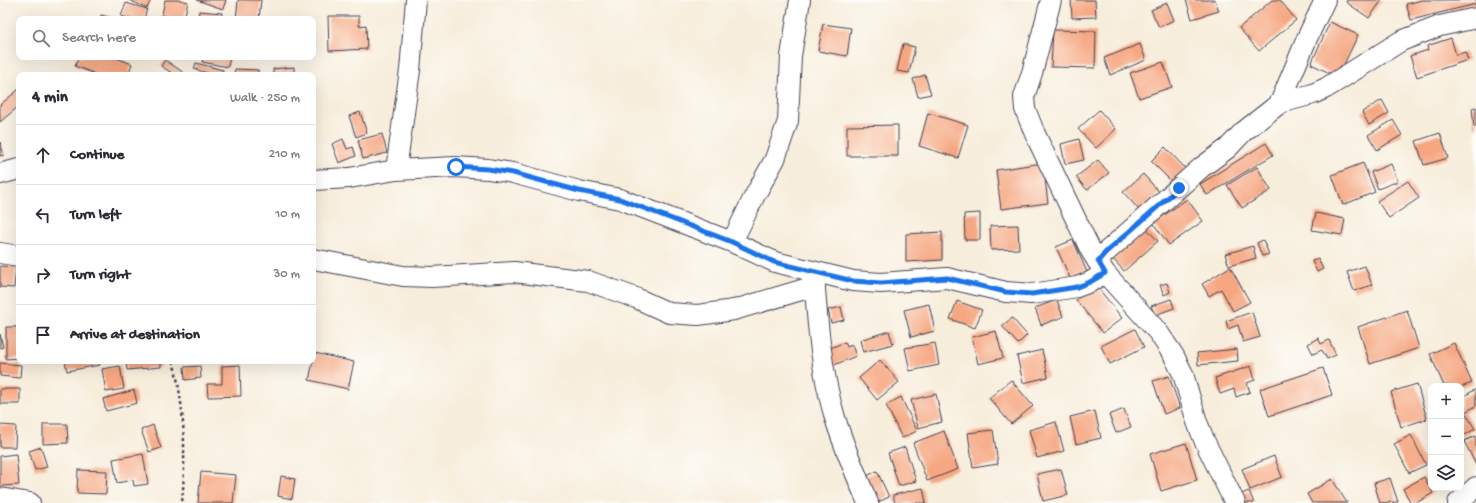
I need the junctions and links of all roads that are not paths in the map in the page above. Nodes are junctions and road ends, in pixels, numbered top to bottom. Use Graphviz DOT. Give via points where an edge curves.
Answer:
graph roads {
  1 [pos="416,0"];
  2 [pos="800,0"];
  3 [pos="1051,0"];
  4 [pos="1325,0"];
  5 [pos="1476,18"];
  6 [pos="1280,103"];
  7 [pos="16,170"];
  8 [pos="396,170"];
  9 [pos="0,174"];
  10 [pos="316,180"];
  11 [pos="732,242"];
  12 [pos="0,253"];
  13 [pos="16,256"];
  14 [pos="316,260"];
  15 [pos="1101,267"];
  16 [pos="814,279"];
  17 [pos="1476,488"];
  18 [pos="0,498"];
  19 [pos="30,503"];
  20 [pos="868,503"];
  21 [pos="1234,503"];
  22 [pos="1458,503"];
  1 -- 8 [label="street" via="410,70"];
  2 -- 11 [label="street" via="791,56 788,121 775,160"];
  3 -- 15 [label="street" via="1024,97 1025,109 1091,251"];
  4 -- 6 [label="street"];
  5 -- 6 [label="street" via="1440,26 1401,41 1326,88"];
  6 -- 15 [label="street" via="1202,167 1106,252"];
  7 -- 9 [label="street"];
  8 -- 10 [label="street" via="349,178"];
  8 -- 11 [label="street" via="456,167 513,173 620,199"];
  11 -- 16 [label="street"];
  12 -- 13 [label="street"];
  14 -- 16 [label="street" via="402,276 432,277 514,272 588,281 669,313 698,315 734,310"];
  15 -- 16 [label="street" via="1090,282 1077,287 1032,294 1006,292 947,278 881,283"];
  15 -- 21 [label="street" via="1158,332 1174,356 1183,374 1205,442"];
  16 -- 20 [label="street" via="818,335 835,417"];
  17 -- 22 [label="street"];
  18 -- 19 [label="street"];
}
